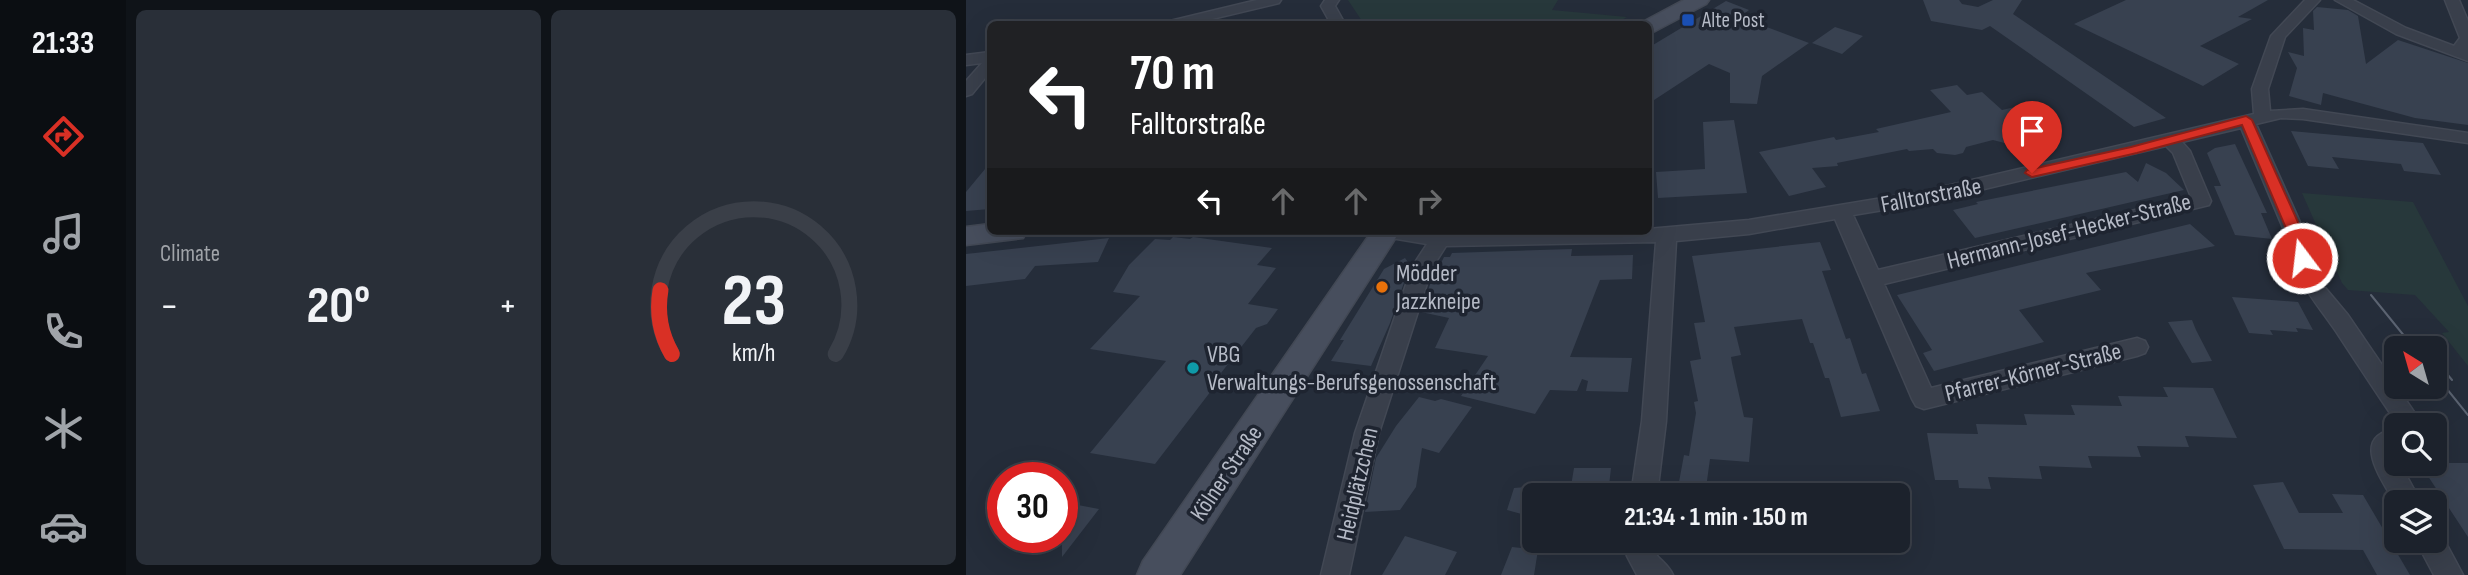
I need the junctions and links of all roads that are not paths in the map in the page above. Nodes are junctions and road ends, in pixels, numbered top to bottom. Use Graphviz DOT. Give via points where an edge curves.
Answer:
graph roads {
  1 [pos="1274,0"];
  2 [pos="1332,0"];
  3 [pos="1699,0"];
  4 [pos="2313,0"];
  5 [pos="2342,0"];
  6 [pos="2452,0"];
  7 [pos="1187,21"];
  8 [pos="1336,21"];
  9 [pos="1652,25"];
  10 [pos="2463,54"];
  11 [pos="966,60"];
  12 [pos="987,60"];
  13 [pos="987,64"];
  14 [pos="966,91"];
  15 [pos="2254,118"];
  16 [pos="2468,138"];
  17 [pos="2169,140"];
  18 [pos="1842,212"];
  19 [pos="987,234"];
  20 [pos="1383,235"];
  21 [pos="1413,235"];
  22 [pos="1666,235"];
  23 [pos="966,236"];
  24 [pos="1440,239"];
  25 [pos="1872,279"];
  26 [pos="2137,347"];
  27 [pos="2403,413"];
  28 [pos="1646,483"];
  29 [pos="1639,553"];
  30 [pos="2437,553"];
  31 [pos="1157,575"];
  32 [pos="1335,575"];
  33 [pos="1659,575"];
  34 [pos="2449,575"];
  1 -- 7 [label="street"];
  2 -- 8 [label="street" via="1328,6"];
  3 -- 9 [label="main road"];
  4 -- 15 [label="street" via="2278,36"];
  5 -- 10 [label="street" via="2401,31"];
  6 -- 10 [label="street" via="2468,38"];
  11 -- 12 [label="street"];
  13 -- 14 [label="street"];
  15 -- 16 [label="street, Falltorstraße" via="2303,114"];
  15 -- 17 [label="street, Falltorstraße"];
  15 -- 27 [label="street" via="2313,287"];
  17 -- 18 [label="street, Falltorstraße"];
  17 -- 25 [label="street, Hermann-Josef-Hecker-Straße" via="2181,151 2202,201"];
  18 -- 22 [label="street, Falltorstraße"];
  18 -- 25 [label="street, Pfarrer-Körner-Straße"];
  19 -- 23 [label="main road"];
  20 -- 31 [label="main road, Kölner Straße"];
  21 -- 24 [label="street, Falltorstraße"];
  22 -- 24 [label="street, Falltorstraße"];
  22 -- 28 [label="street"];
  24 -- 32 [label="street, Heidplätzchen" via="1422,267 1367,433"];
  25 -- 26 [label="street, Pfarrer-Körner-Straße" via="1924,399"];
  29 -- 33 [label="street" via="1649,570"];
  30 -- 34 [label="street"];
}
